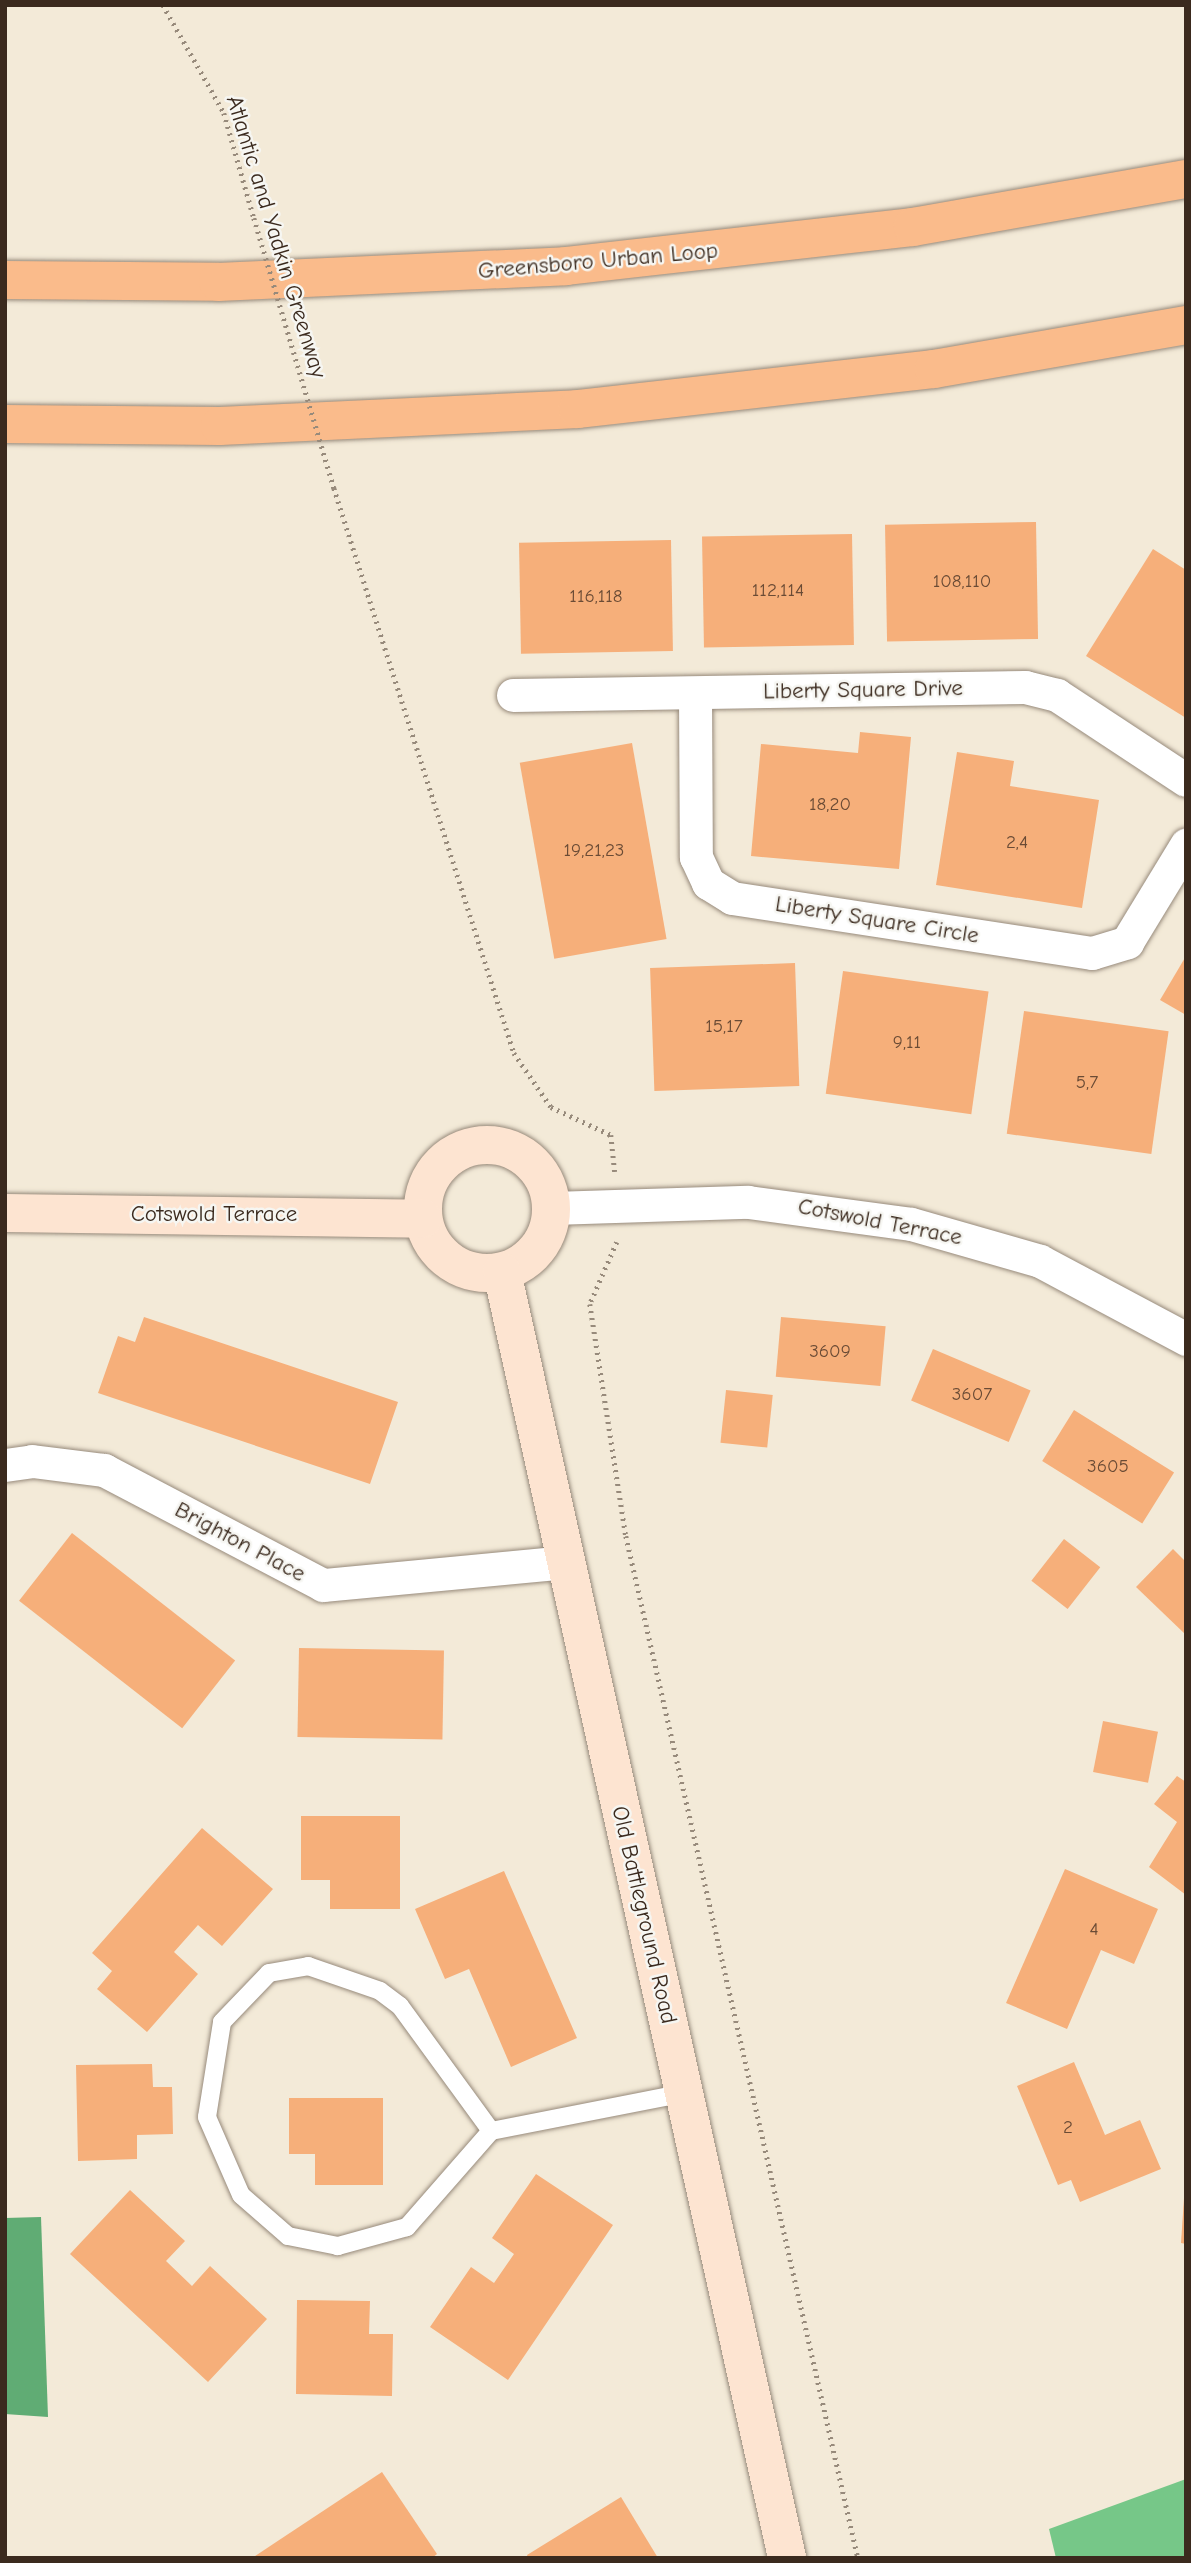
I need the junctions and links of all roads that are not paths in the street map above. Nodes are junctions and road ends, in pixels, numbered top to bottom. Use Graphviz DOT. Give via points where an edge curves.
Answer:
graph roads {
  1 [pos="1186,179"];
  2 [pos="5,280"];
  3 [pos="1186,326"];
  4 [pos="5,424"];
  5 [pos="695,693"];
  6 [pos="513,695"];
  7 [pos="1186,780"];
  8 [pos="1186,845"];
  9 [pos="552,1208"];
  10 [pos="5,1213"];
  11 [pos="423,1219"];
  12 [pos="502,1272"];
  13 [pos="1186,1339"];
  14 [pos="5,1465"];
  15 [pos="566,1562"];
  16 [pos="684,2093"];
  17 [pos="491,2131"];
  18 [pos="787,2558"];
  1 -- 2 [label="highway, Greensboro Urban Loop" via="913,227 566,266 218,282"];
  3 -- 4 [label="highway" via="934,369 578,409 234,426"];
  5 -- 6 [label="street, Liberty Square Drive"];
  5 -- 7 [label="street, Liberty Square Drive" via="1025,687 1057,695"];
  5 -- 8 [label="street, Liberty Square Circle" via="696,857 708,883 732,898 1091,953 1127,942"];
  9 -- 11 [label="street" via="548,1187 523,1155 482,1145 444,1162 423,1198"];
  9 -- 12 [label="street" via="538,1249"];
  9 -- 13 [label="street, Cotswold Terrace" via="786,1204 911,1224 1040,1261"];
  10 -- 11 [label="street, Cotswold Terrace"];
  11 -- 12 [label="street" via="443,1256 460,1268"];
  12 -- 15 [label="street, Old Battleground Road"];
  14 -- 15 [label="street, Brighton Place" via="33,1461 104,1470 323,1585"];
  15 -- 16 [label="street, Old Battleground Road"];
  16 -- 17 [label="lane"];
  16 -- 18 [label="street, Old Battleground Road"];
  17 -- 17 [label="lane" via="420,2030 380,1991 308,1966 269,1973 222,2022 207,2117 241,2195 288,2236 338,2246 407,2227"];
}
